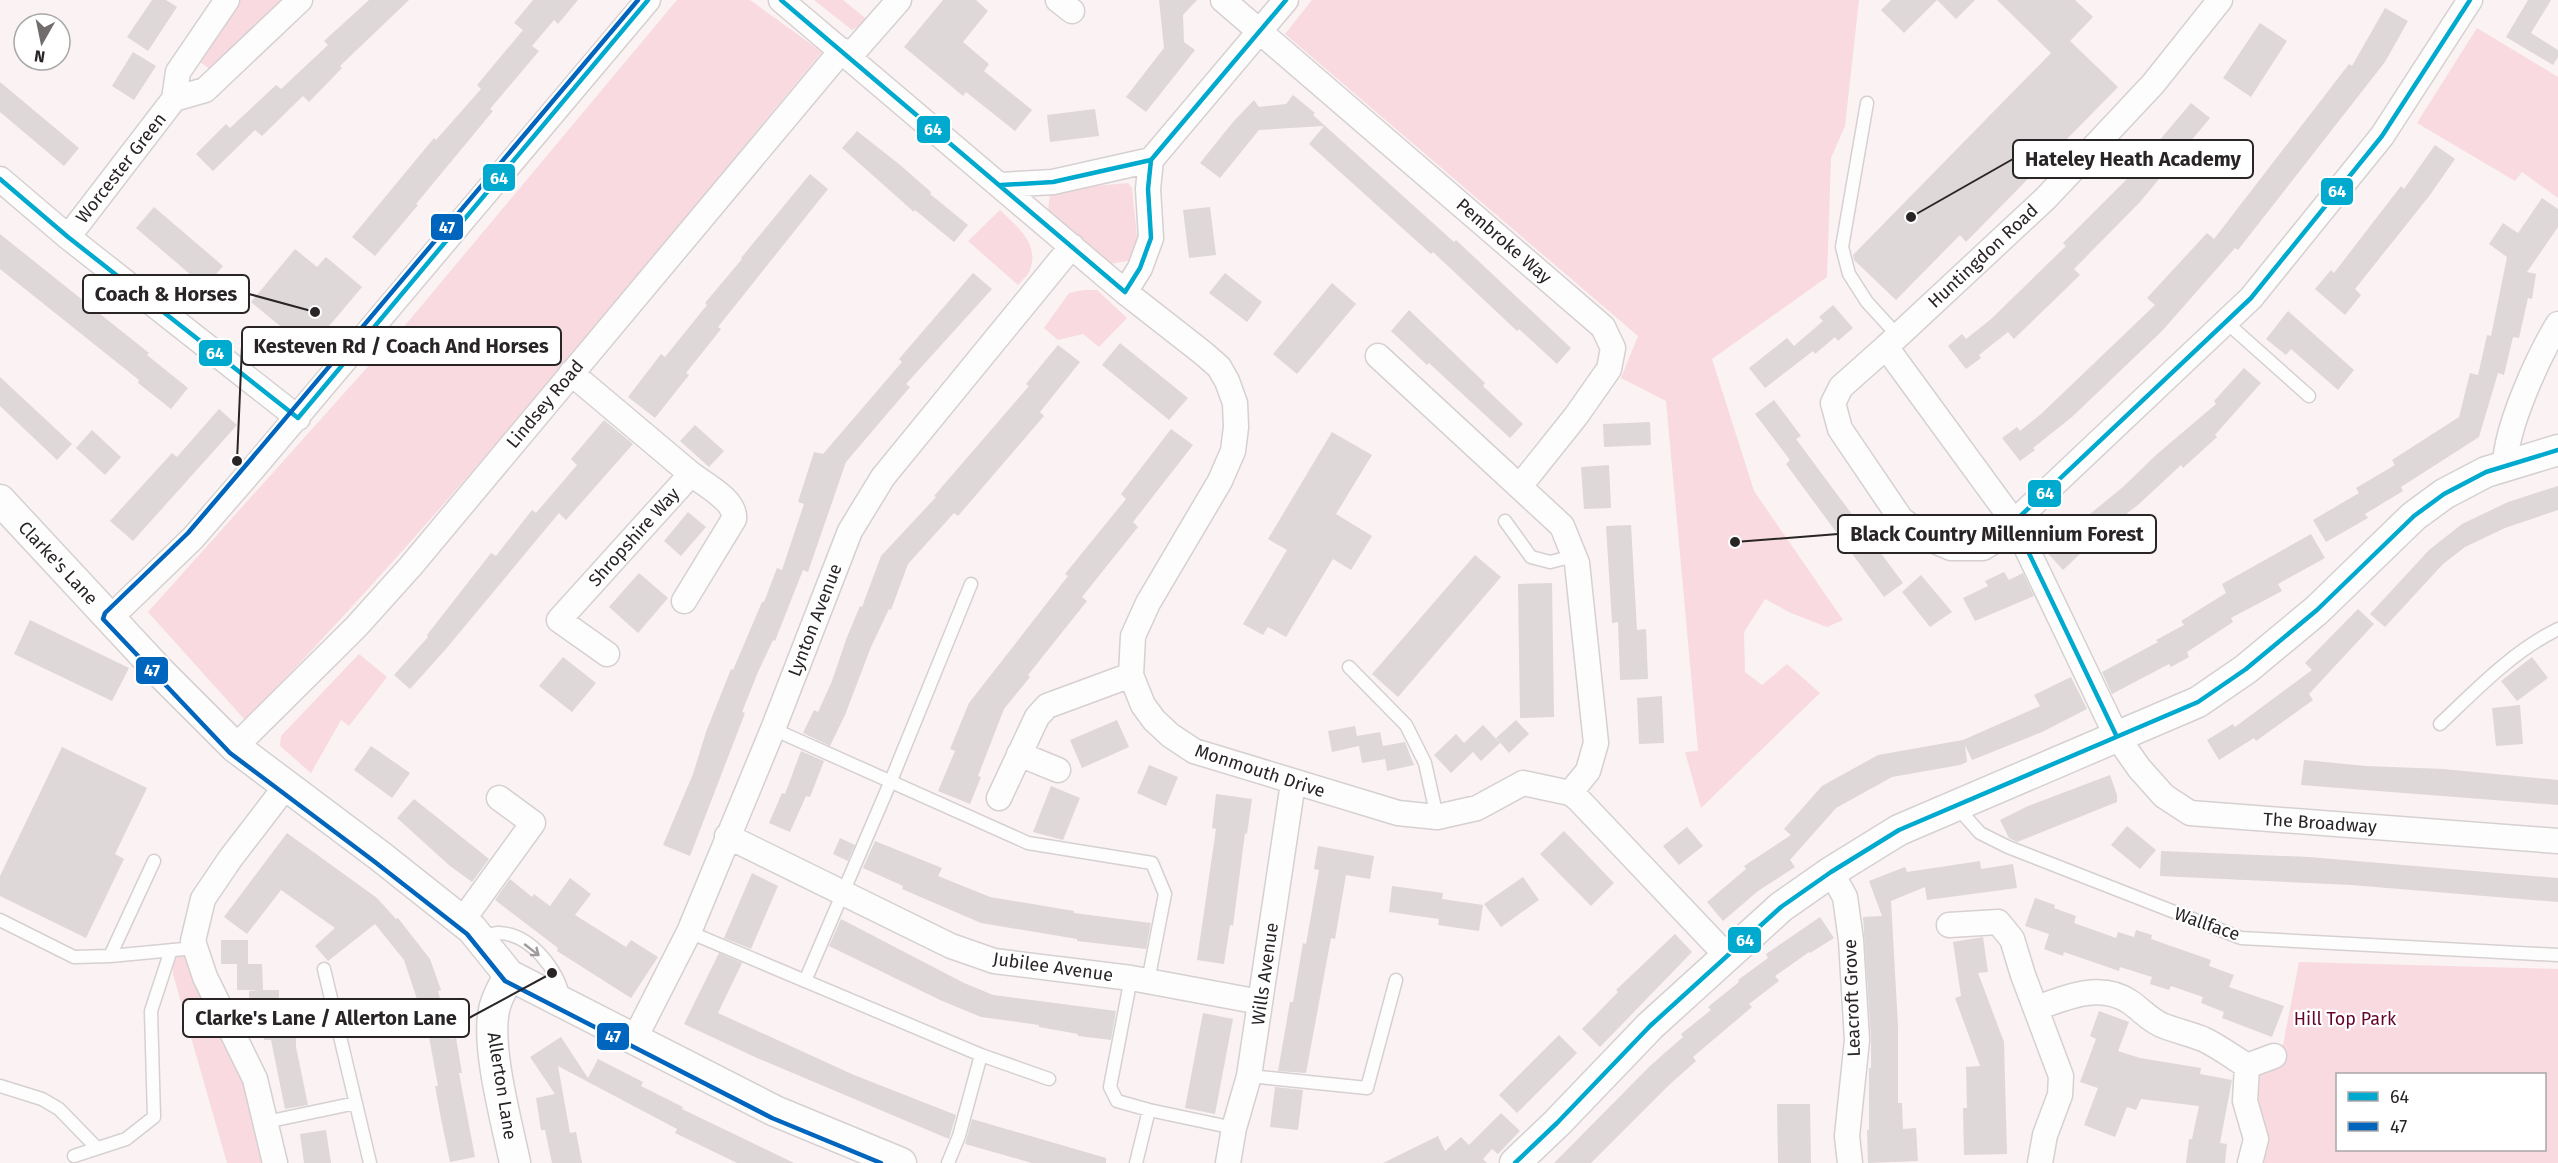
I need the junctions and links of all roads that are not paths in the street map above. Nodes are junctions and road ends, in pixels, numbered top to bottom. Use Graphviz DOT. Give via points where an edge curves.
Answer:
graph roads {
  1 [pos="227,0"];
  2 [pos="300,0"];
  3 [pos="648,0"];
  4 [pos="781,0"];
  5 [pos="899,0"];
  6 [pos="1223,0"];
  7 [pos="1286,0"];
  8 [pos="2220,0"];
  9 [pos="2470,0"];
  10 [pos="1260,31"];
  11 [pos="845,54"];
  12 [pos="174,99"];
  13 [pos="1867,103"];
  14 [pos="1151,160"];
  15 [pos="0,179"];
  16 [pos="1000,185"];
  17 [pos="68,237"];
  18 [pos="1072,246"];
  19 [pos="1125,292"];
  20 [pos="2226,322"];
  21 [pos="2558,324"];
  22 [pos="1892,342"];
  23 [pos="1378,356"];
  24 [pos="571,373"];
  25 [pos="2309,396"];
  26 [pos="298,418"];
  27 [pos="2558,450"];
  28 [pos="2505,465"];
  29 [pos="691,474"];
  30 [pos="1520,486"];
  31 [pos="0,500"];
  32 [pos="1505,521"];
  33 [pos="2014,522"];
  34 [pos="1574,556"];
  35 [pos="970,584"];
  36 [pos="684,601"];
  37 [pos="110,618"];
  38 [pos="2558,629"];
  39 [pos="607,654"];
  40 [pos="1349,667"];
  41 [pos="1131,675"];
  42 [pos="2440,724"];
  43 [pos="773,729"];
  44 [pos="2116,735"];
  45 [pos="235,747"];
  46 [pos="1018,754"];
  47 [pos="1058,770"];
  48 [pos="890,783"];
  49 [pos="1293,783"];
  50 [pos="286,786"];
  51 [pos="1570,793"];
  52 [pos="499,798"];
  53 [pos="999,798"];
  54 [pos="1956,806"];
  55 [pos="1437,817"];
  56 [pos="727,836"];
  57 [pos="2558,841"];
  58 [pos="154,861"];
  59 [pos="1831,872"];
  60 [pos="843,891"];
  61 [pos="0,920"];
  62 [pos="1949,926"];
  63 [pos="471,930"];
  64 [pos="689,932"];
  65 [pos="183,949"];
  66 [pos="2558,955"];
  67 [pos="110,956"];
  68 [pos="1727,956"];
  69 [pos="324,969"];
  70 [pos="509,975"];
  71 [pos="1140,979"];
  72 [pos="1396,980"];
  73 [pos="805,981"];
  74 [pos="1260,1002"];
  75 [pos="565,1004"];
  76 [pos="2037,1008"];
  77 [pos="634,1040"];
  78 [pos="981,1055"];
  79 [pos="2274,1056"];
  80 [pos="2247,1066"];
  81 [pos="1250,1076"];
  82 [pos="1050,1079"];
  83 [pos="0,1086"];
  84 [pos="356,1104"];
  85 [pos="1149,1110"];
  86 [pos="267,1122"];
  87 [pos="1234,1128"];
  88 [pos="97,1148"];
  89 [pos="74,1156"];
  90 [pos="275,1163"];
  91 [pos="370,1163"];
  92 [pos="515,1163"];
  93 [pos="900,1163"];
  94 [pos="948,1163"];
  95 [pos="1136,1163"];
  96 [pos="1228,1163"];
  97 [pos="1515,1163"];
  98 [pos="1850,1163"];
  99 [pos="2040,1163"];
  100 [pos="2250,1163"];
  1 -- 12 [label="street, Worcester Green" via="178,72"];
  2 -- 12 [label="street, Worcester Green" via="204,90"];
  3 -- 26 [label="street"];
  4 -- 11 [label="street"];
  5 -- 11 [label="street, Lindsey Road"];
  6 -- 10 [label="street, Pembroke Way"];
  7 -- 10 [label="street"];
  8 -- 22 [label="street, Huntingdon Road" via="2153,84 2053,189"];
  9 -- 20 [label="street, Huntingdon Road" via="2382,136 2251,298"];
  10 -- 14 [label="street"];
  10 -- 30 [label="street, Pembroke Way" via="1603,327 1612,348 1609,369"];
  11 -- 16 [label="street"];
  11 -- 24 [label="street, Lindsey Road"];
  12 -- 17 [label="street, Worcester Green"];
  13 -- 22 [label="lane" via="1842,247 1849,274"];
  14 -- 16 [label="street" via="1053,182"];
  14 -- 19 [label="street" via="1151,238 1140,268"];
  15 -- 17 [label="street"];
  16 -- 18 [label="street"];
  17 -- 26 [label="street"];
  18 -- 19 [label="street"];
  18 -- 43 [label="street, Lynton Avenue" via="883,477 850,531"];
  19 -- 41 [label="street, Monmouth Drive" via="1219,367 1235,403 1236,427 1233,452 1220,481 1148,603 1133,636"];
  20 -- 25 [label="lane"];
  20 -- 33 [label="street, Huntingdon Road"];
  21 -- 28 [label="street" via="2541,356 2506,446"];
  22 -- 33 [label="street"];
  22 -- 33 [label="street, Huntingdon Road" via="1840,387 1833,403 1840,429 1901,519 1925,537 1952,548 1983,548"];
  23 -- 30 [label="street"];
  24 -- 29 [label="street, Shropshire Way"];
  24 -- 45 [label="street, Lindsey Road" via="410,567 356,627"];
  26 -- 37 [label="street" via="193,538"];
  27 -- 28 [label="street"];
  28 -- 44 [label="street" via="2444,494 2414,516 2317,610 2247,669 2198,702"];
  29 -- 36 [label="street" via="735,512"];
  29 -- 39 [label="street, Shropshire Way" via="559,620"];
  30 -- 34 [label="street" via="1562,526"];
  31 -- 37 [label="street, Clarke's Lane"];
  32 -- 34 [label="lane" via="1532,557 1550,562"];
  33 -- 44 [label="street, The Broadway"];
  34 -- 51 [label="street" via="1596,744 1588,771"];
  35 -- 48 [label="lane"];
  37 -- 45 [label="street, Clarke's Lane"];
  38 -- 42 [label="lane" via="2501,666"];
  40 -- 55 [label="lane" via="1406,725 1425,763"];
  41 -- 46 [label="street" via="1047,706"];
  41 -- 49 [label="street, Monmouth Drive" via="1143,705 1178,741 1194,751"];
  43 -- 48 [label="lane"];
  43 -- 56 [label="street, Lynton Avenue"];
  44 -- 54 [label="street"];
  44 -- 57 [label="street, The Broadway" via="2164,796 2190,813"];
  45 -- 50 [label="street, Clarke's Lane"];
  46 -- 47 [label="street"];
  46 -- 53 [label="street"];
  48 -- 60 [label="lane"];
  48 -- 71 [label="lane" via="1028,843 1152,863 1165,894"];
  49 -- 55 [label="street, Monmouth Drive" via="1398,813"];
  49 -- 74 [label="street, Wills Avenue"];
  50 -- 63 [label="street, Clarke's Lane"];
  50 -- 65 [label="street" via="203,899 193,941"];
  51 -- 55 [label="street, Monmouth Drive" via="1523,783 1478,808"];
  51 -- 68 [label="street"];
  52 -- 63 [label="street" via="533,823"];
  54 -- 59 [label="street" via="1899,830"];
  54 -- 66 [label="lane, Wallface" via="1980,833 2008,847 2241,938"];
  56 -- 60 [label="street, Jubilee Avenue"];
  56 -- 64 [label="street, Lynton Avenue"];
  58 -- 67 [label="lane"];
  59 -- 68 [label="street" via="1781,907"];
  59 -- 98 [label="street, Leacroft Grove" via="1845,897 1852,951 1857,1040 1847,1136"];
  60 -- 71 [label="street, Jubilee Avenue" via="951,946 994,961"];
  60 -- 73 [label="lane"];
  61 -- 67 [label="lane" via="74,957"];
  62 -- 76 [label="street" via="1998,922 2012,939"];
  63 -- 70 [label="street, Clarke's Lane"];
  63 -- 75 [label="lane, one-way" via="516,937 549,962"];
  64 -- 73 [label="lane"];
  64 -- 77 [label="street, Lynton Avenue"];
  65 -- 67 [label="lane"];
  65 -- 86 [label="street" via="205,977 255,1079"];
  65 -- 88 [label="lane" via="151,1011 154,1118 126,1139"];
  68 -- 97 [label="street" via="1650,1026"];
  69 -- 84 [label="lane"];
  70 -- 75 [label="street"];
  70 -- 92 [label="street, Allerton Lane" via="494,1008 491,1029"];
  71 -- 74 [label="street, Jubilee Avenue"];
  71 -- 85 [label="lane" via="1110,1087 1118,1101"];
  72 -- 81 [label="lane" via="1367,1088"];
  73 -- 78 [label="lane"];
  74 -- 81 [label="street, Wills Avenue"];
  75 -- 77 [label="street"];
  76 -- 80 [label="street" via="2075,994 2097,992 2114,996 2129,1001 2162,1025 2206,1040"];
  76 -- 99 [label="street" via="2061,1076 2060,1095 2045,1135"];
  77 -- 93 [label="street" via="775,1111"];
  78 -- 82 [label="lane"];
  78 -- 94 [label="lane"];
  79 -- 80 [label="street"];
  80 -- 100 [label="street" via="2246,1101 2256,1139"];
  81 -- 87 [label="street, Wills Avenue"];
  83 -- 88 [label="lane" via="42,1099 59,1109"];
  84 -- 86 [label="lane"];
  84 -- 91 [label="lane"];
  85 -- 87 [label="lane"];
  85 -- 95 [label="lane"];
  86 -- 90 [label="street"];
  87 -- 96 [label="street, Wills Avenue"];
  88 -- 89 [label="lane"];
}
